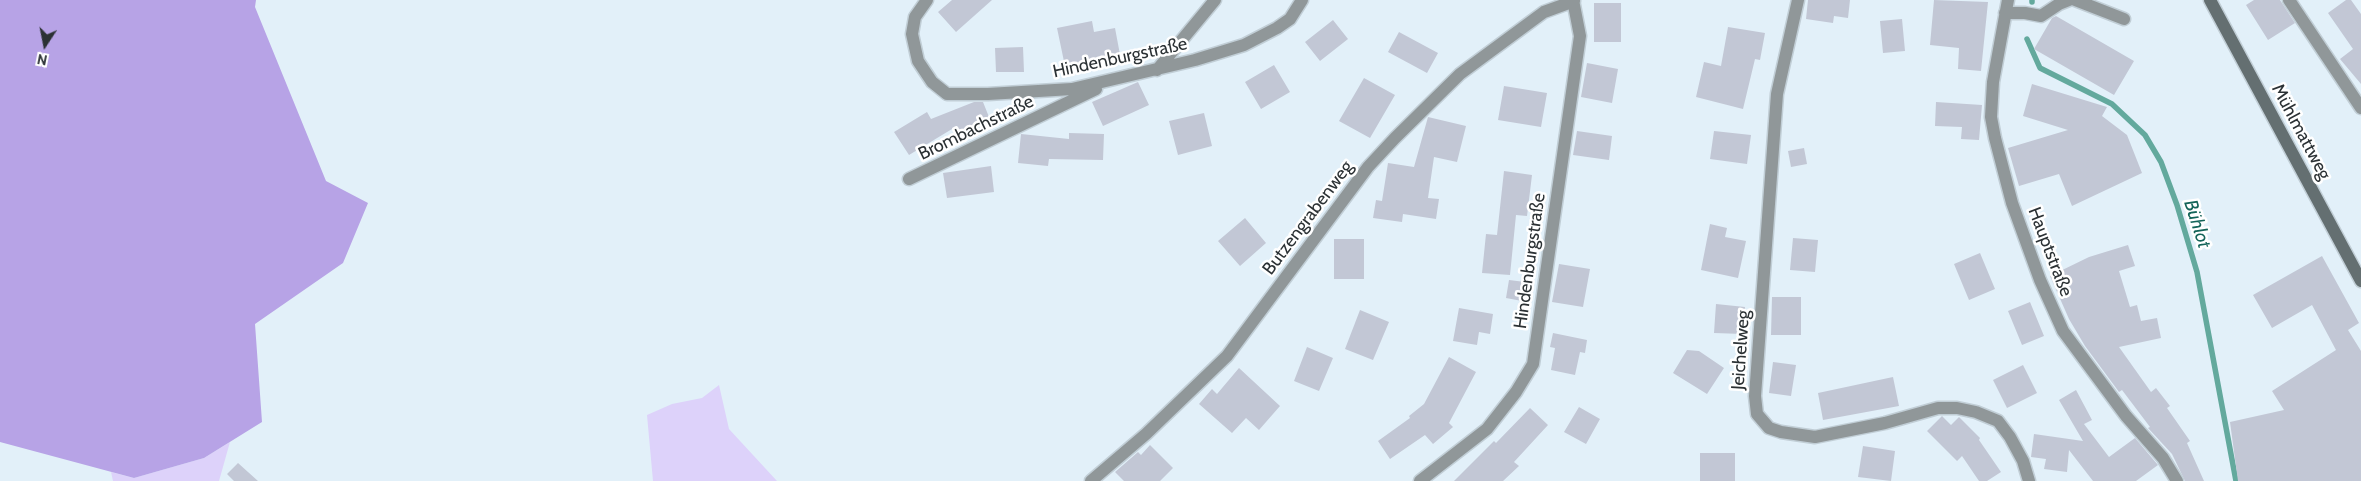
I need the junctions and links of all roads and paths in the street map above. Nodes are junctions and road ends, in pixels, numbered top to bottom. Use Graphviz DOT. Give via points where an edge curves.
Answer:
graph roads {
  1 [pos="927,0"];
  2 [pos="1215,0"];
  3 [pos="1302,0"];
  4 [pos="1573,0"];
  5 [pos="1798,0"];
  6 [pos="2008,0"];
  7 [pos="2069,0"];
  8 [pos="2075,0"];
  9 [pos="2210,0"];
  10 [pos="2289,0"];
  11 [pos="2005,14"];
  12 [pos="2124,19"];
  13 [pos="1157,70"];
  14 [pos="1112,81"];
  15 [pos="2361,108"];
  16 [pos="909,179"];
  17 [pos="2361,281"];
  18 [pos="1091,481"];
  19 [pos="1420,481"];
  20 [pos="2029,481"];
  21 [pos="2176,481"];
  1 -- 14 [label="street, Hindenburgstraße" via="915,17 912,34 918,61 932,82 947,94 1046,92"];
  2 -- 13 [label="street"];
  3 -- 13 [label="street, Hindenburgstraße" via="1290,19 1244,45"];
  4 -- 18 [label="street, Butzengrabenweg" via="1544,12 1460,74 1395,138 1368,167 1226,356 1146,434"];
  4 -- 19 [label="street, Hindenburgstraße" via="1580,36 1533,364 1487,429"];
  5 -- 20 [label="street, Jeichelweg" via="1777,94 1754,396 1757,414 1769,428 1815,437 1938,408 1976,412 1998,422 2010,437"];
  6 -- 11 [label="street, Hauptstraße"];
  7 -- 11 [label="street" via="2041,16"];
  8 -- 12 [label="street"];
  9 -- 17 [label="main road, Mühlmattweg"];
  10 -- 15 [label="street"];
  11 -- 21 [label="street, Hauptstraße" via="1993,82 1991,117 2012,203 2040,280 2077,354 2163,458"];
  13 -- 14 [label="street, Hindenburgstraße"];
  14 -- 16 [label="street, Brombachstraße"];
}
